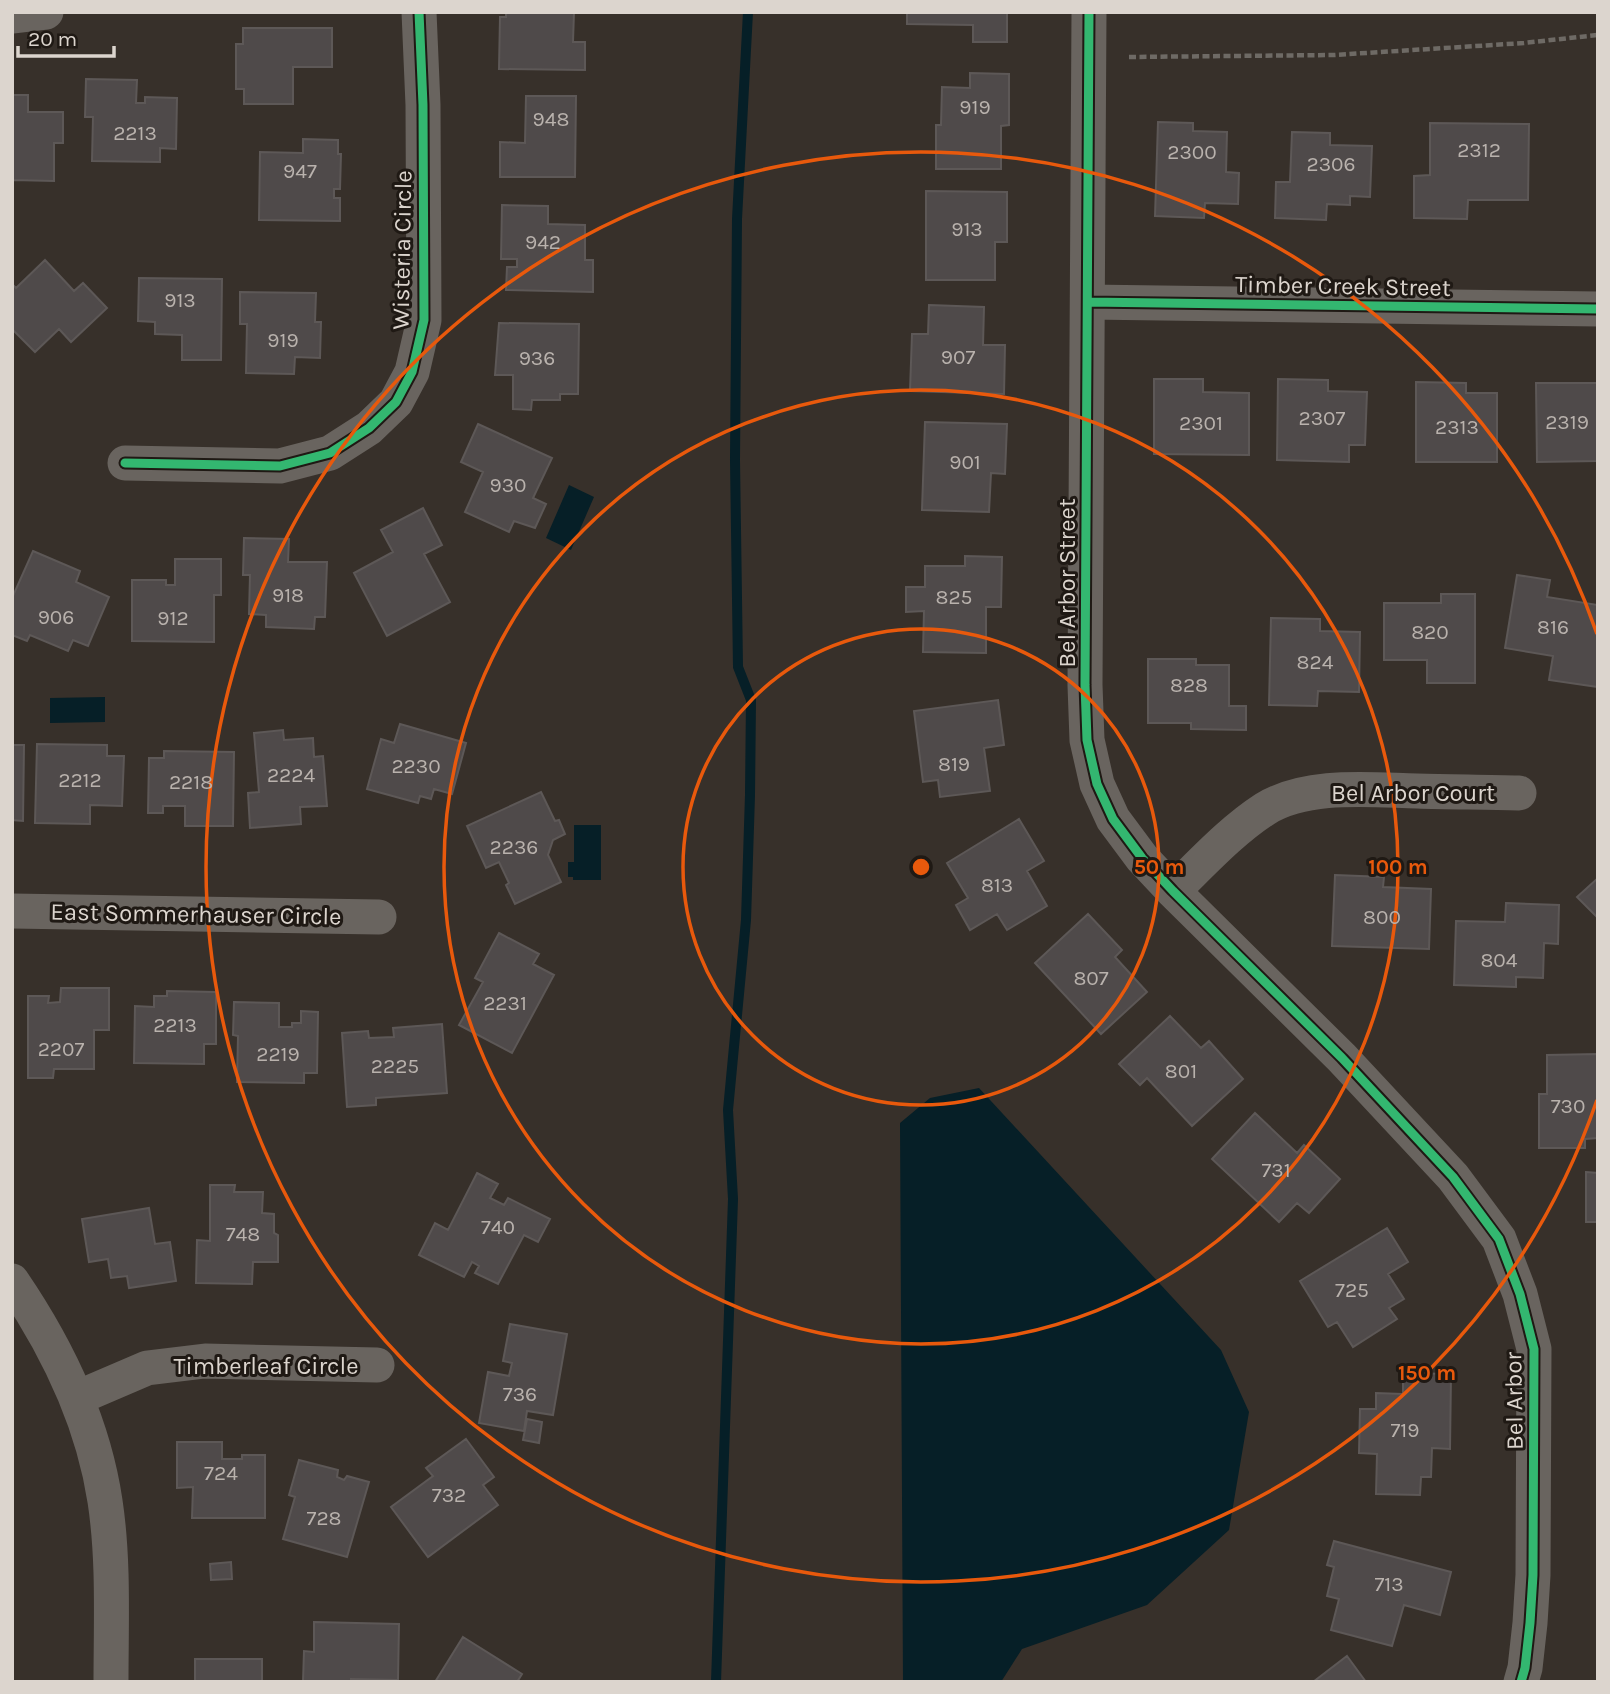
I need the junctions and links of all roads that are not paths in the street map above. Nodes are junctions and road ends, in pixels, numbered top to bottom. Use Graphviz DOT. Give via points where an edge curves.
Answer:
graph roads {
  1 [pos="46,12"];
  2 [pos="419,12"];
  3 [pos="1089,12"];
  4 [pos="12,16"];
  5 [pos="1087,302"];
  6 [pos="1598,309"];
  7 [pos="124,463"];
  8 [pos="1519,793"];
  9 [pos="1172,891"];
  10 [pos="12,911"];
  11 [pos="379,917"];
  12 [pos="1342,1058"];
  13 [pos="12,1282"];
  14 [pos="377,1365"];
  15 [pos="77,1398"];
  16 [pos="111,1682"];
  17 [pos="1521,1682"];
  1 -- 4 [label="street"];
  2 -- 7 [label="street, Wisteria Circle" via="424,320 412,372 396,402 369,428 330,453 280,466"];
  3 -- 5 [label="street, Bel Arbor Street"];
  5 -- 6 [label="street, Timber Creek Street"];
  5 -- 9 [label="street, Bel Arbor Street" via="1087,740 1097,784 1113,819"];
  8 -- 9 [label="street, Bel Arbor Court" via="1364,789 1292,798 1243,825"];
  9 -- 12 [label="street, Bel Arbor Street"];
  10 -- 11 [label="street, East Sommerhauser Circle"];
  12 -- 17 [label="street, Bel Arbor" via="1481,1212 1499,1239 1520,1294 1534,1349 1533,1575"];
  13 -- 15 [label="street" via="38,1320"];
  14 -- 15 [label="street, Timberleaf Circle" via="205,1361 147,1368"];
  15 -- 16 [label="street" via="105,1500 111,1565"];
}
